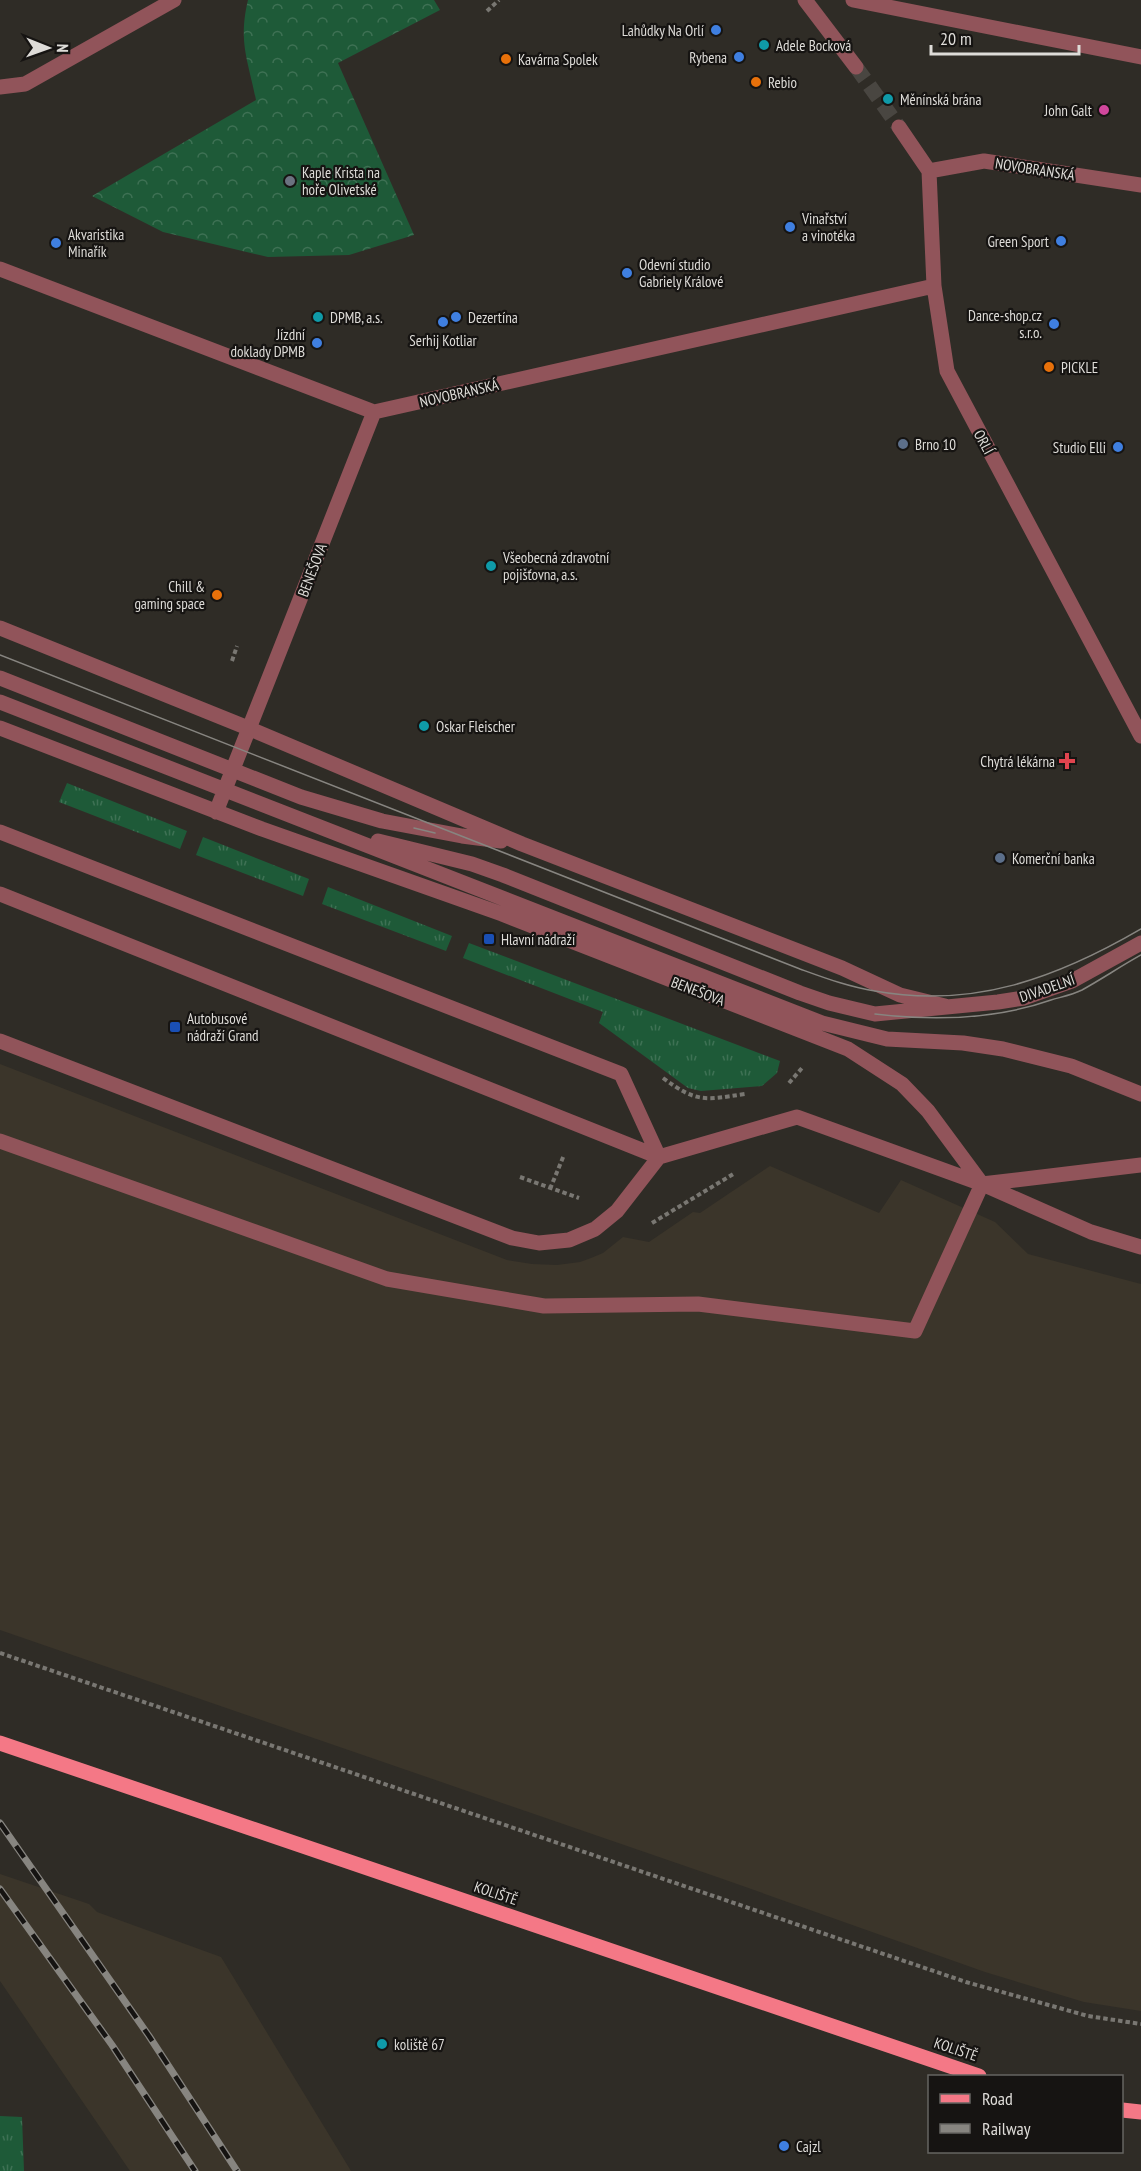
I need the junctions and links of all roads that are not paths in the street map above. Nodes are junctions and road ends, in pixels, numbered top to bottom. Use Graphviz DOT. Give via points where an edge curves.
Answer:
graph roads {
  1 [pos="174,0"];
  2 [pos="805,0"];
  3 [pos="853,0"];
  4 [pos="1141,57"];
  5 [pos="856,68"];
  6 [pos="0,87"];
  7 [pos="899,127"];
  8 [pos="929,171"];
  9 [pos="1141,185"];
  10 [pos="0,269"];
  11 [pos="934,286"];
  12 [pos="374,412"];
  13 [pos="0,628"];
  14 [pos="0,678"];
  15 [pos="0,702"];
  16 [pos="0,728"];
  17 [pos="248,728"];
  18 [pos="1141,736"];
  19 [pos="232,769"];
  20 [pos="224,790"];
  21 [pos="277,811"];
  22 [pos="216,812"];
  23 [pos="262,829"];
  24 [pos="0,832"];
  25 [pos="339,835"];
  26 [pos="522,844"];
  27 [pos="395,846"];
  28 [pos="0,894"];
  29 [pos="1141,943"];
  30 [pos="660,976"];
  31 [pos="732,988"];
  32 [pos="800,993"];
  33 [pos="945,1006"];
  34 [pos="0,1041"];
  35 [pos="1141,1094"];
  36 [pos="0,1141"];
  37 [pos="659,1157"];
  38 [pos="1141,1165"];
  39 [pos="982,1184"];
  40 [pos="1141,1247"];
  41 [pos="0,1743"];
  42 [pos="976,2075"];
  43 [pos="1123,2110"];
  44 [pos="1141,2112"];
  1 -- 6 [label="street" via="25,84"];
  2 -- 5 [label="street"];
  3 -- 4 [label="street"];
  7 -- 8 [label="street"];
  8 -- 9 [label="street, NOVOBRANSKÁ" via="984,161"];
  8 -- 11 [label="street, ORLÍ"];
  10 -- 12 [label="street"];
  11 -- 12 [label="street, NOVOBRANSKÁ"];
  11 -- 18 [label="street, ORLÍ" via="947,371"];
  12 -- 17 [label="street, BENEŠOVA"];
  13 -- 17 [label="street"];
  14 -- 19 [label="street"];
  15 -- 20 [label="street"];
  16 -- 22 [label="street, BENEŠOVA"];
  17 -- 19 [label="street, BENEŠOVA"];
  17 -- 26 [label="street"];
  19 -- 20 [label="street, BENEŠOVA"];
  19 -- 26 [label="street" via="301,797 382,821"];
  20 -- 21 [label="street"];
  20 -- 22 [label="street, BENEŠOVA"];
  21 -- 25 [label="street"];
  21 -- 27 [label="street"];
  22 -- 23 [label="street, BENEŠOVA"];
  23 -- 25 [label="street"];
  23 -- 30 [label="street, BENEŠOVA" via="502,914"];
  24 -- 37 [label="street" via="621,1074"];
  25 -- 27 [label="street"];
  25 -- 31 [label="street"];
  26 -- 33 [label="street" via="842,968 900,995"];
  27 -- 32 [label="street" via="503,875"];
  28 -- 37 [label="street"];
  29 -- 33 [label="street, DIVADELNÍ" via="1072,981 1024,998"];
  30 -- 31 [label="street"];
  30 -- 39 [label="street, BENEŠOVA" via="848,1049 869,1061 902,1084 928,1111"];
  31 -- 32 [label="street"];
  31 -- 35 [label="street" via="848,1031 887,1039 1003,1049 1071,1066"];
  32 -- 33 [label="street" via="875,1014"];
  34 -- 37 [label="street" via="512,1238 539,1243 569,1240 595,1229 617,1211"];
  36 -- 39 [label="street" via="387,1279 544,1306 698,1304 915,1331"];
  37 -- 39 [label="street" via="797,1117"];
  38 -- 39 [label="street"];
  39 -- 40 [label="street" via="1090,1232"];
  41 -- 42 [label="main road, KOLIŠTĚ"];
  43 -- 44 [label="main road"];
}
